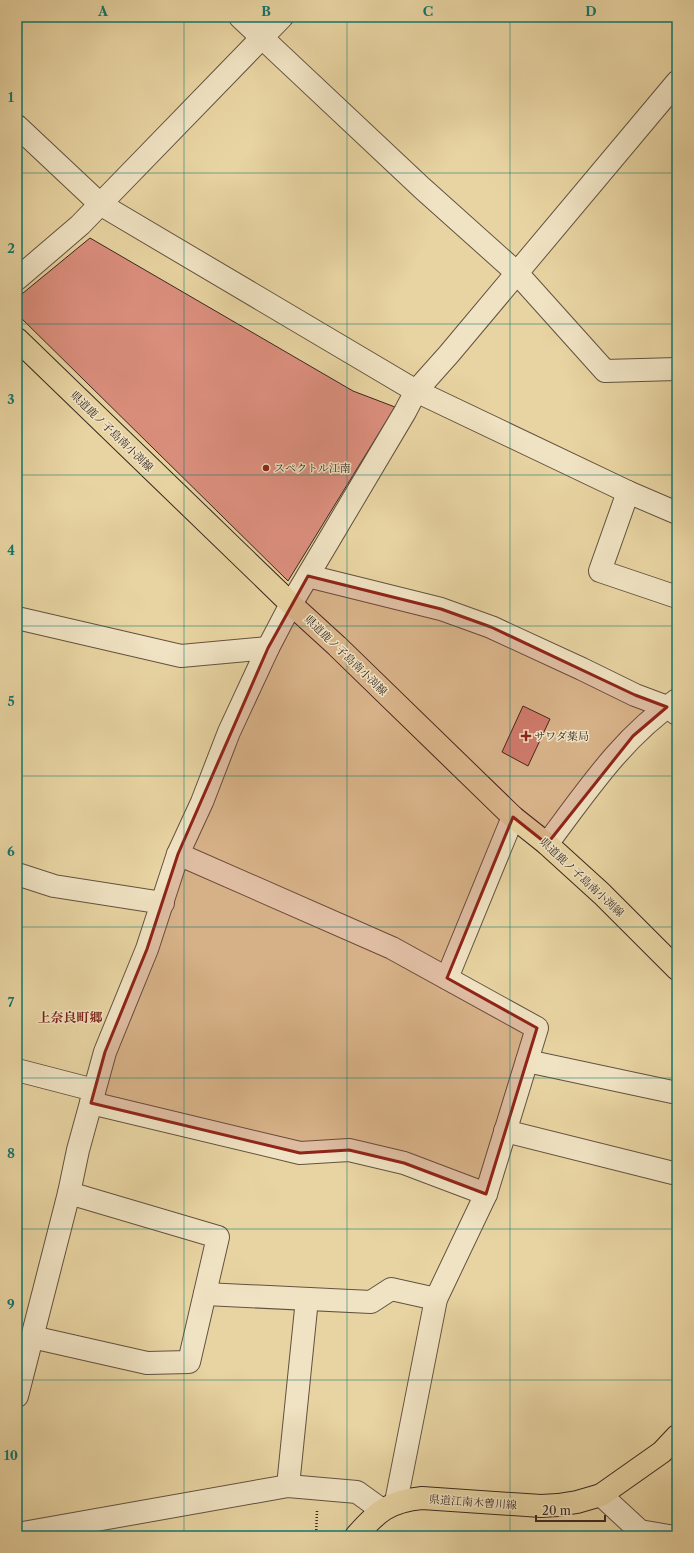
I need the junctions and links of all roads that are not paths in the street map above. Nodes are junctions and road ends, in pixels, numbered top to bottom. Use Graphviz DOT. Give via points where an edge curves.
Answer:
graph roads {
  1 [pos="240,17"];
  2 [pos="282,17"];
  3 [pos="262,38"];
  4 [pos="677,82"];
  5 [pos="17,126"];
  6 [pos="100,204"];
  7 [pos="517,274"];
  8 [pos="17,279"];
  9 [pos="17,339"];
  10 [pos="677,369"];
  11 [pos="416,391"];
  12 [pos="628,492"];
  13 [pos="677,513"];
  14 [pos="308,576"];
  15 [pos="677,597"];
  16 [pos="291,604"];
  17 [pos="17,618"];
  18 [pos="268,648"];
  19 [pos="674,707"];
  20 [pos="513,817"];
  21 [pos="547,844"];
  22 [pos="178,854"];
  23 [pos="17,874"];
  24 [pos="162,903"];
  25 [pos="677,969"];
  26 [pos="447,978"];
  27 [pos="527,1061"];
  28 [pos="17,1070"];
  29 [pos="677,1093"];
  30 [pos="92,1097"];
  31 [pos="505,1130"];
  32 [pos="677,1174"];
  33 [pos="69,1193"];
  34 [pos="486,1194"];
  35 [pos="205,1294"];
  36 [pos="307,1299"];
  37 [pos="436,1299"];
  38 [pos="32,1337"];
  39 [pos="17,1396"];
  40 [pos="677,1436"];
  41 [pos="288,1486"];
  42 [pos="601,1495"];
  43 [pos="389,1506"];
  44 [pos="17,1534"];
  45 [pos="356,1536"];
  46 [pos="669,1536"];
  1 -- 3 [label="street"];
  2 -- 3 [label="street"];
  3 -- 6 [label="street"];
  3 -- 7 [label="street"];
  4 -- 7 [label="street"];
  5 -- 6 [label="street"];
  6 -- 8 [label="street" via="80,225"];
  6 -- 11 [label="street"];
  7 -- 10 [label="street" via="606,371"];
  7 -- 11 [label="street"];
  9 -- 16 [label="main road, 県道鹿ノ子島南小渕線"];
  11 -- 12 [label="street"];
  11 -- 14 [label="street"];
  12 -- 13 [label="street"];
  12 -- 15 [label="street" via="600,571"];
  14 -- 16 [label="street"];
  14 -- 19 [label="street" via="441,610 490,627 635,695"];
  16 -- 18 [label="street"];
  16 -- 20 [label="main road, 県道鹿ノ子島南小渕線"];
  17 -- 18 [label="street" via="181,656"];
  18 -- 22 [label="street" via="229,732 202,802"];
  19 -- 21 [label="street" via="633,736 590,786"];
  20 -- 21 [label="main road, 県道鹿ノ子島南小渕線"];
  20 -- 26 [label="street"];
  21 -- 25 [label="main road, 県道鹿ノ子島南小渕線" via="602,894"];
  22 -- 24 [label="street"];
  22 -- 26 [label="street" via="392,948"];
  23 -- 24 [label="street" via="54,886"];
  24 -- 30 [label="street" via="147,949 105,1052"];
  26 -- 27 [label="street" via="537,1028"];
  27 -- 29 [label="street"];
  27 -- 31 [label="street"];
  28 -- 30 [label="street"];
  30 -- 33 [label="street"];
  30 -- 34 [label="street" via="300,1153 349,1150 404,1163"];
  31 -- 32 [label="street"];
  31 -- 34 [label="street"];
  33 -- 35 [label="street" via="218,1237"];
  33 -- 38 [label="street"];
  34 -- 37 [label="street"];
  35 -- 36 [label="street"];
  35 -- 38 [label="street" via="189,1362 147,1363"];
  36 -- 37 [label="street" via="371,1302 391,1289"];
  36 -- 41 [label="street"];
  37 -- 43 [label="street"];
  38 -- 39 [label="street"];
  40 -- 42 [label="main road, 県道江南木曽川線" via="662,1452"];
  41 -- 43 [label="street" via="357,1492"];
  41 -- 44 [label="street"];
  42 -- 43 [label="main road, 県道江南木曽川線" via="577,1502 541,1506 422,1498"];
  42 -- 46 [label="street" via="640,1531"];
  43 -- 45 [label="main road"];
}
